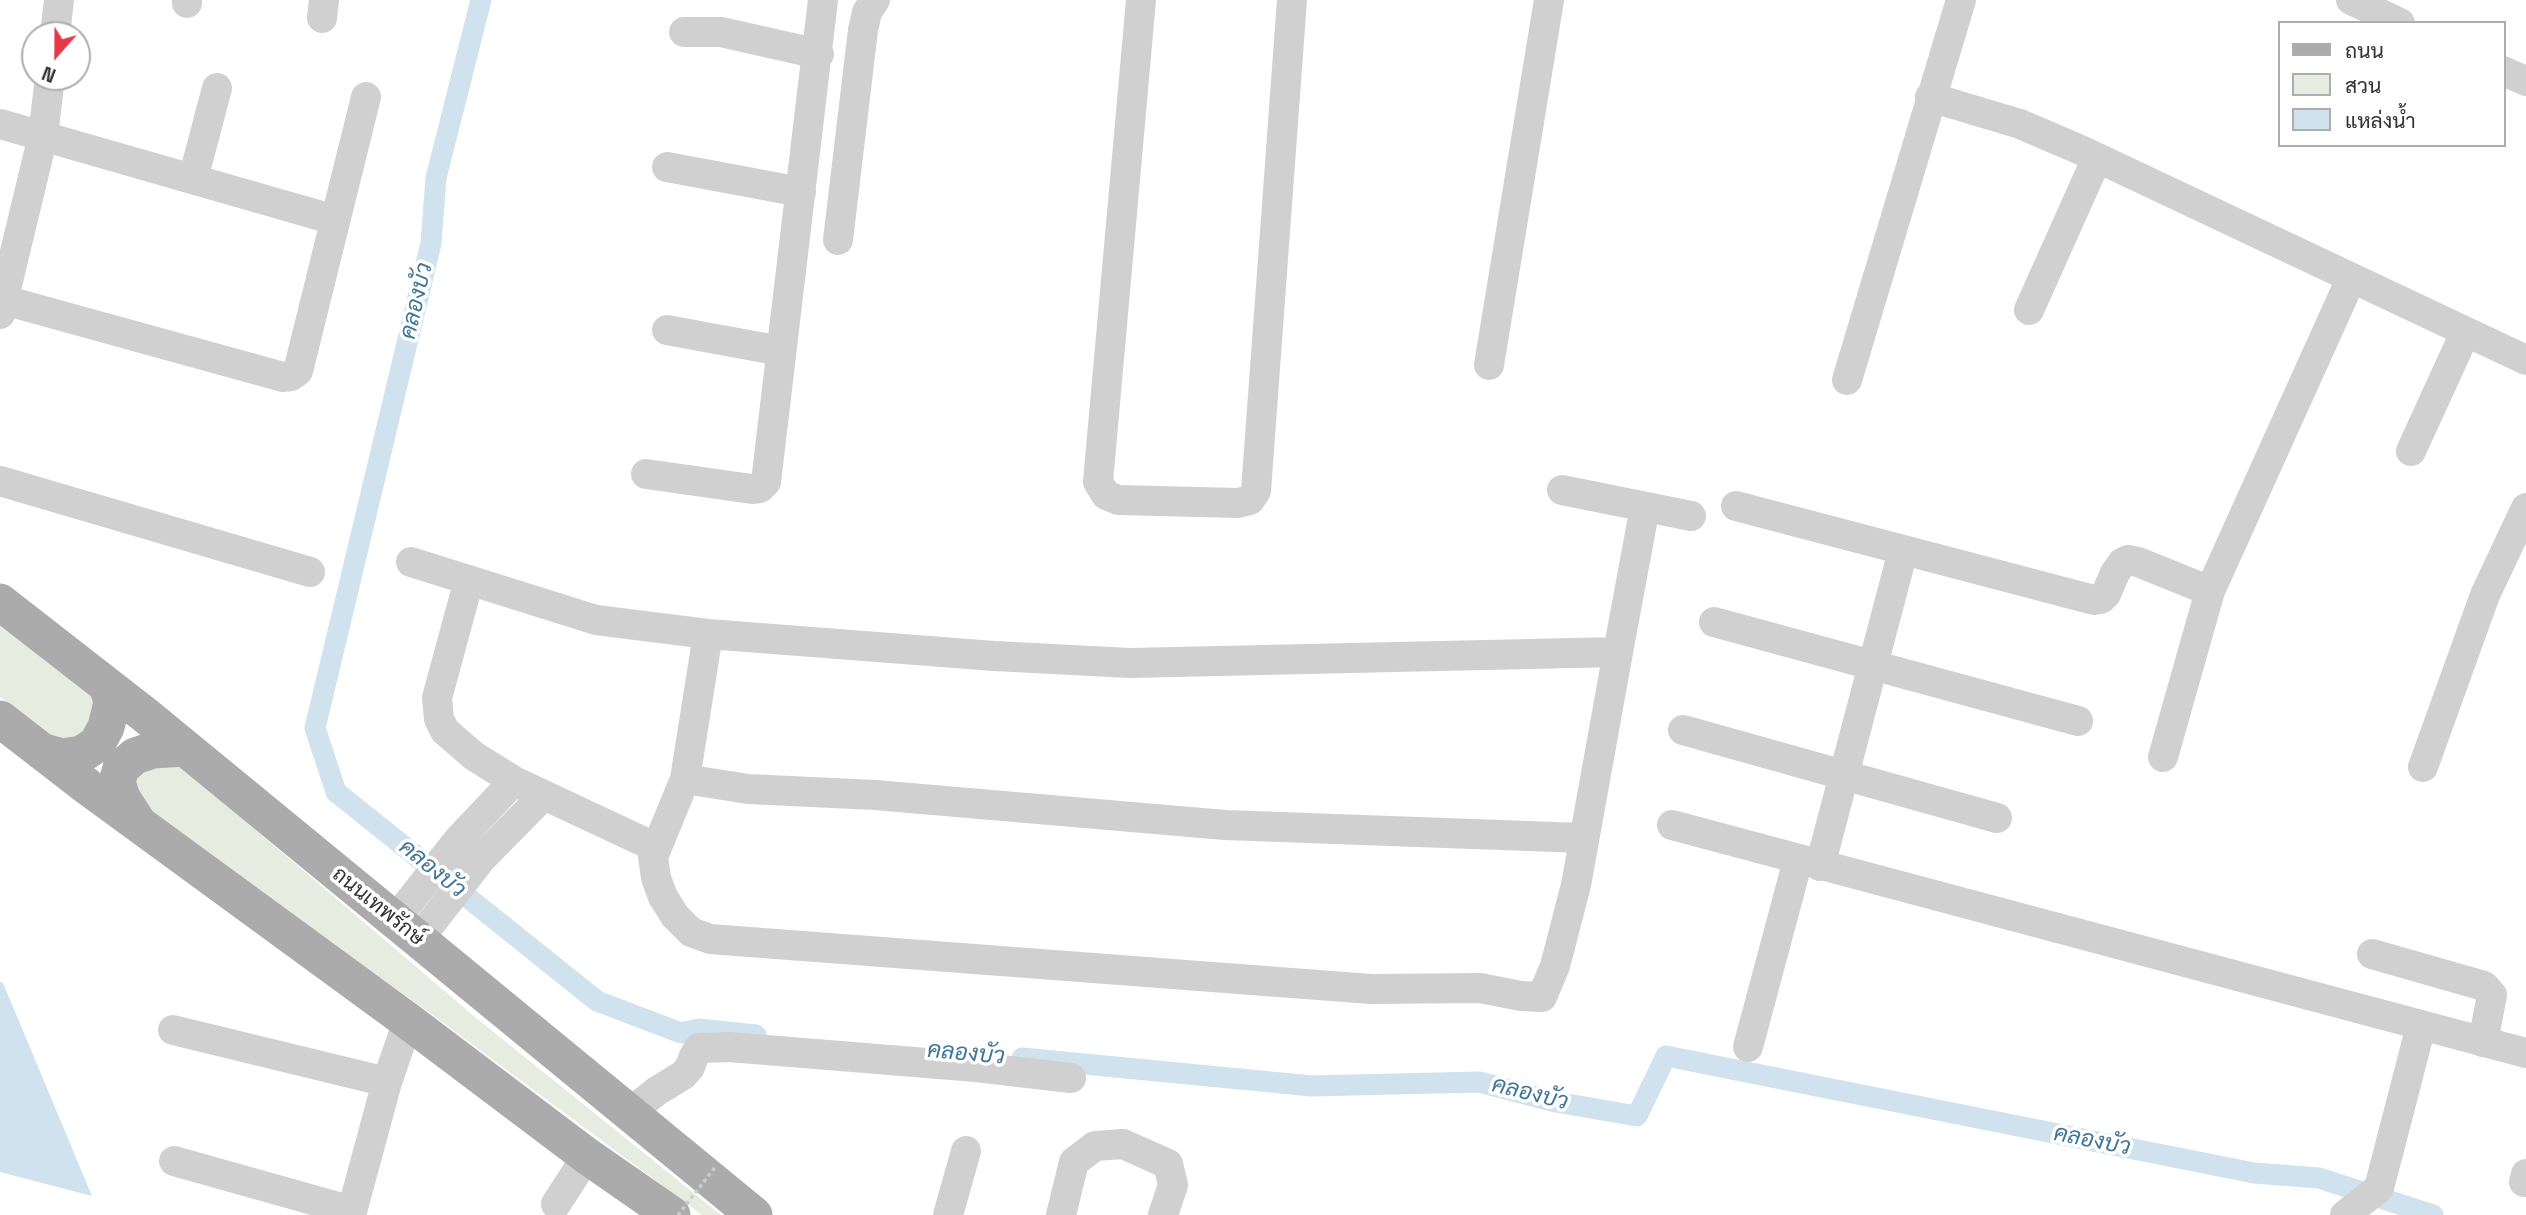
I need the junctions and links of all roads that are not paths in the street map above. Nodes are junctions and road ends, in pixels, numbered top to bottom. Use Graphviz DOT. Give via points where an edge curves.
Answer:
graph roads {
  1 [pos="59,0"];
  2 [pos="824,0"];
  3 [pos="874,0"];
  4 [pos="1141,0"];
  5 [pos="1292,0"];
  6 [pos="1549,0"];
  7 [pos="1962,0"];
  8 [pos="2351,0"];
  9 [pos="57,21"];
  10 [pos="2396,21"];
  11 [pos="684,32"];
  12 [pos="819,54"];
  13 [pos="2505,72"];
  14 [pos="2526,81"];
  15 [pos="217,88"];
  16 [pos="48,91"];
  17 [pos="366,97"];
  18 [pos="1930,97"];
  19 [pos="0,124"];
  20 [pos="43,136"];
  21 [pos="2097,158"];
  22 [pos="667,167"];
  23 [pos="192,179"];
  24 [pos="801,192"];
  25 [pos="335,220"];
  26 [pos="838,240"];
  27 [pos="2351,279"];
  28 [pos="1,305"];
  29 [pos="2029,310"];
  30 [pos="667,330"];
  31 [pos="2465,333"];
  32 [pos="781,351"];
  33 [pos="2526,360"];
  34 [pos="1489,365"];
  35 [pos="1847,380"];
  36 [pos="2411,451"];
  37 [pos="646,474"];
  38 [pos="0,481"];
  39 [pos="1562,490"];
  40 [pos="1737,506"];
  41 [pos="1645,507"];
  42 [pos="2526,508"];
  43 [pos="1691,516"];
  44 [pos="1903,551"];
  45 [pos="411,562"];
  46 [pos="310,572"];
  47 [pos="469,580"];
  48 [pos="2210,591"];
  49 [pos="0,603"];
  50 [pos="1714,622"];
  51 [pos="708,634"];
  52 [pos="1618,652"];
  53 [pos="1872,665"];
  54 [pos="108,687"];
  55 [pos="0,719"];
  56 [pos="2078,721"];
  57 [pos="1683,730"];
  58 [pos="185,748"];
  59 [pos="41,751"];
  60 [pos="2163,757"];
  61 [pos="2423,767"];
  62 [pos="1844,776"];
  63 [pos="685,779"];
  64 [pos="514,781"];
  65 [pos="543,796"];
  66 [pos="1997,818"];
  67 [pos="139,824"];
  68 [pos="1672,825"];
  69 [pos="1583,838"];
  70 [pos="657,848"];
  71 [pos="470,849"];
  72 [pos="1809,863"];
  73 [pos="406,930"];
  74 [pos="2372,954"];
  75 [pos="408,1021"];
  76 [pos="2421,1026"];
  77 [pos="173,1030"];
  78 [pos="2483,1042"];
  79 [pos="1748,1047"];
  80 [pos="2526,1053"];
  81 [pos="1070,1078"];
  82 [pos="387,1082"];
  83 [pos="629,1113"];
  84 [pos="966,1150"];
  85 [pos="587,1156"];
  86 [pos="174,1161"];
  87 [pos="556,1204"];
  88 [pos="351,1213"];
  89 [pos="672,1215"];
  90 [pos="754,1215"];
  91 [pos="948,1215"];
  92 [pos="1061,1215"];
  93 [pos="1163,1215"];
  94 [pos="2345,1215"];
  1 -- 9 [label="street"];
  2 -- 12 [label="street"];
  3 -- 26 [label="street" via="863,30"];
  4 -- 5 [label="street" via="1098,482 1105,495 1118,500 1238,503 1251,500 1256,491"];
  6 -- 34 [label="street"];
  7 -- 18 [label="street"];
  8 -- 10 [label="street"];
  11 -- 12 [label="street" via="721,32"];
  12 -- 24 [label="street"];
  13 -- 14 [label="street"];
  15 -- 23 [label="street"];
  16 -- 20 [label="street"];
  17 -- 25 [label="street"];
  18 -- 21 [label="street" via="2020,124"];
  18 -- 35 [label="street"];
  19 -- 20 [label="street"];
  20 -- 23 [label="street"];
  20 -- 28 [label="street"];
  21 -- 27 [label="street"];
  21 -- 29 [label="street"];
  22 -- 24 [label="street"];
  23 -- 25 [label="street"];
  24 -- 32 [label="street"];
  25 -- 28 [label="street" via="298,371 291,376"];
  27 -- 31 [label="street"];
  27 -- 48 [label="street"];
  30 -- 32 [label="street"];
  31 -- 33 [label="street"];
  31 -- 36 [label="street"];
  32 -- 37 [label="street" via="766,482 760,488"];
  38 -- 46 [label="street"];
  39 -- 41 [label="street"];
  40 -- 44 [label="street"];
  41 -- 43 [label="street"];
  41 -- 52 [label="street"];
  42 -- 61 [label="street" via="2485,595"];
  44 -- 48 [label="street" via="2094,600 2106,594 2115,573 2128,560"];
  44 -- 53 [label="street"];
  45 -- 47 [label="street"];
  47 -- 51 [label="street" via="596,620"];
  47 -- 64 [label="street" via="436,709 445,731"];
  48 -- 60 [label="street"];
  49 -- 54 [label="main road, ถนนเทพรักษ์"];
  50 -- 53 [label="street"];
  51 -- 52 [label="street" via="1130,663"];
  51 -- 63 [label="street"];
  52 -- 69 [label="street"];
  53 -- 56 [label="street"];
  53 -- 62 [label="street"];
  54 -- 58 [label="main road, ถนนเทพรักษ์"];
  54 -- 59 [label="main road" via="112,703 97,744 82,754 62,757"];
  55 -- 59 [label="main road"];
  57 -- 62 [label="street"];
  58 -- 67 [label="main road" via="153,750 135,756 121,768 117,782 122,798"];
  58 -- 73 [label="main road, ถนนเทพรักษ์"];
  59 -- 67 [label="main road"];
  62 -- 66 [label="street"];
  62 -- 72 [label="street"];
  63 -- 69 [label="street" via="748,789 875,795 1225,825"];
  63 -- 70 [label="street"];
  64 -- 65 [label="street"];
  64 -- 71 [label="street"];
  65 -- 70 [label="street"];
  65 -- 71 [label="street"];
  67 -- 75 [label="main road"];
  68 -- 72 [label="street"];
  69 -- 70 [label="street" via="1576,885 1542,997 1480,988 1371,989 710,939 691,932 669,906 656,878 653,858"];
  71 -- 73 [label="street" via="420,889"];
  71 -- 73 [label="street" via="444,907"];
  72 -- 76 [label="street"];
  72 -- 79 [label="street"];
  73 -- 83 [label="main road, ถนนเทพรักษ์"];
  74 -- 78 [label="street" via="2484,986 2492,995"];
  75 -- 82 [label="street"];
  75 -- 85 [label="main road"];
  76 -- 78 [label="street"];
  76 -- 94 [label="street" via="2379,1188"];
  77 -- 82 [label="street"];
  78 -- 80 [label="street"];
  81 -- 83 [label="street" via="699,1048 683,1076"];
  82 -- 88 [label="street"];
  83 -- 90 [label="main road, ถนนเทพรักษ์"];
  84 -- 91 [label="street"];
  85 -- 87 [label="street"];
  85 -- 89 [label="main road"];
  86 -- 88 [label="street"];
  92 -- 93 [label="street" via="1074,1162 1095,1146 1123,1144 1168,1164 1172,1185"];
}
